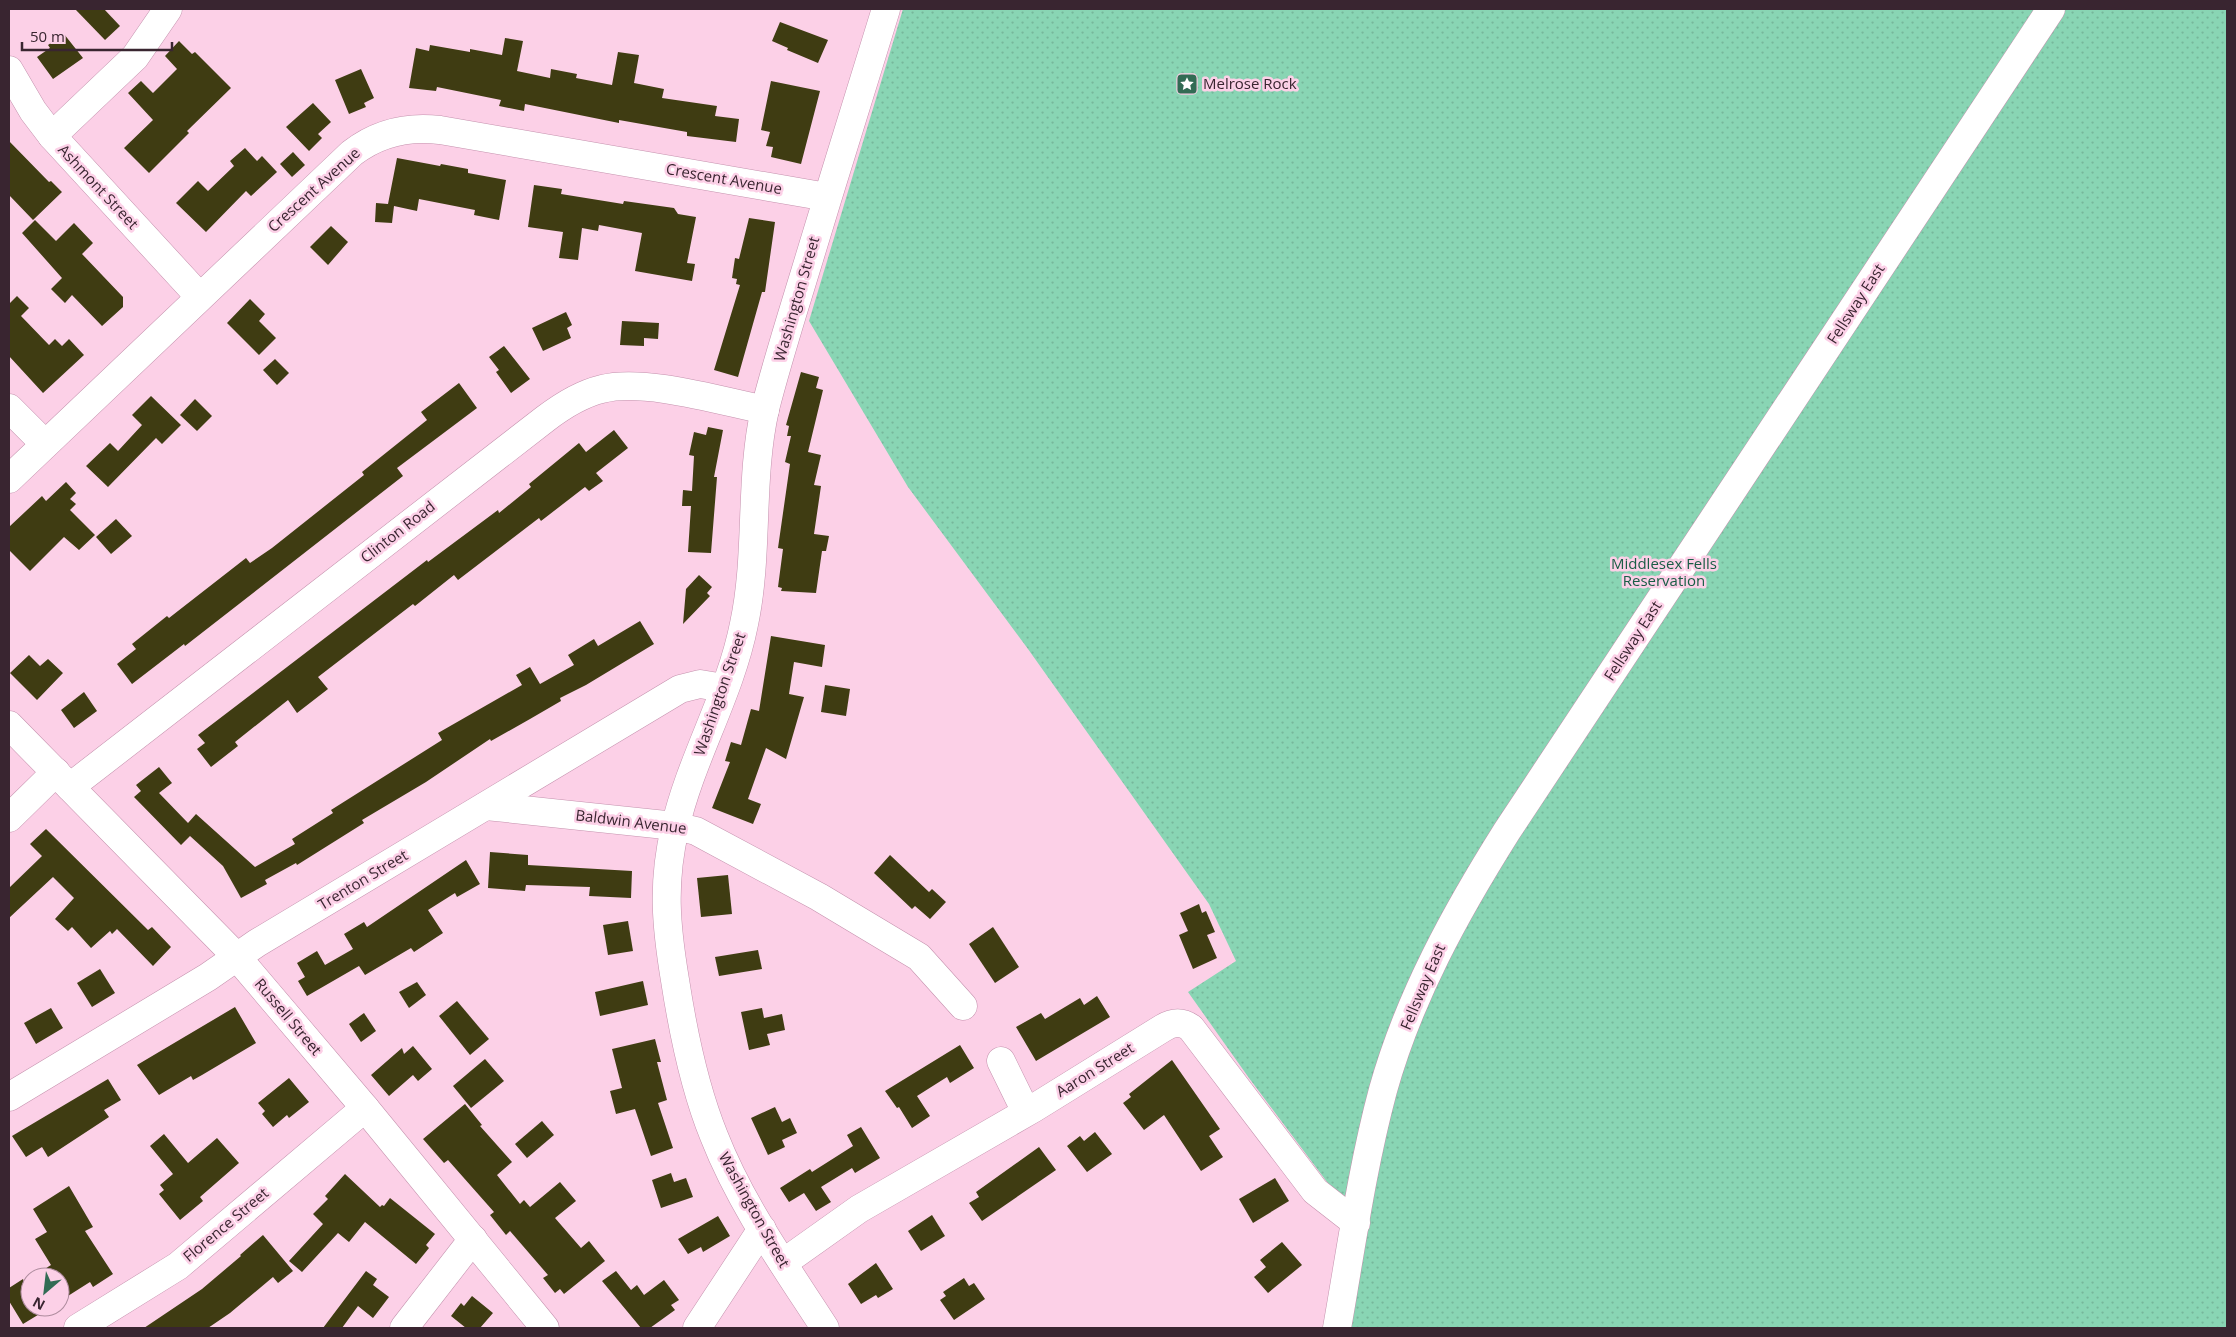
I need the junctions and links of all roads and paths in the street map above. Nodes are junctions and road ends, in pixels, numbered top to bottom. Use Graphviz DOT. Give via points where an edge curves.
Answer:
graph roads {
  1 [pos="168,9"];
  2 [pos="2051,9"];
  3 [pos="881,10"];
  4 [pos="9,70"];
  5 [pos="52,136"];
  6 [pos="828,197"];
  7 [pos="199,296"];
  8 [pos="9,408"];
  9 [pos="765,410"];
  10 [pos="45,444"];
  11 [pos="9,479"];
  12 [pos="724,688"];
  13 [pos="9,725"];
  14 [pos="63,780"];
  15 [pos="486,806"];
  16 [pos="9,818"];
  17 [pos="675,826"];
  18 [pos="236,957"];
  19 [pos="964,1006"];
  20 [pos="1001,1061"];
  21 [pos="9,1097"];
  22 [pos="365,1108"];
  23 [pos="1026,1112"];
  24 [pos="1356,1223"];
  25 [pos="762,1230"];
  26 [pos="473,1239"];
  27 [pos="783,1263"];
  28 [pos="78,1328"];
  29 [pos="404,1328"];
  30 [pos="545,1328"];
  31 [pos="698,1328"];
  32 [pos="825,1328"];
  33 [pos="1337,1328"];
  1 -- 5 [label="street" via="135,57"];
  2 -- 24 [label="street, Fellsway East" via="1507,831 1461,906 1408,1018 1384,1089"];
  3 -- 6 [label="street, Washington Street"];
  4 -- 5 [label="street, Ashmont Street"];
  5 -- 7 [label="street, Ashmont Street"];
  6 -- 7 [label="street, Crescent Avenue" via="440,130 404,130 382,136 352,153"];
  6 -- 9 [label="street, Washington Street"];
  7 -- 10 [label="street, Crescent Avenue"];
  8 -- 10 [label="street"];
  9 -- 12 [label="street, Washington Street" via="756,480 747,612"];
  9 -- 14 [label="street, Clinton Road" via="638,386 604,388 572,400"];
  10 -- 11 [label="street, Crescent Avenue"];
  12 -- 15 [label="street, Trenton Street" via="700,684 680,689"];
  12 -- 17 [label="street, Washington Street"];
  13 -- 14 [label="street, Russell Street"];
  14 -- 16 [label="street, Clinton Road"];
  14 -- 18 [label="street, Russell Street"];
  15 -- 17 [label="street, Baldwin Avenue"];
  15 -- 18 [label="street, Trenton Street"];
  17 -- 19 [label="street, Baldwin Avenue" via="696,831 819,897 919,957"];
  17 -- 25 [label="street, Washington Street" via="666,873 665,915 678,1002 694,1075 713,1135"];
  18 -- 21 [label="street, Trenton Street"];
  18 -- 22 [label="street, Russell Street"];
  20 -- 23 [label="street"];
  22 -- 26 [label="street, Russell Street"];
  22 -- 28 [label="street, Florence Street" via="178,1266"];
  23 -- 24 [label="street, Aaron Street" via="1162,1028 1175,1023 1184,1024 1192,1029 1315,1192"];
  23 -- 27 [label="street, Aaron Street" via="859,1208"];
  24 -- 33 [label="street, Fellsway East"];
  25 -- 27 [label="street, Washington Street"];
  25 -- 31 [label="street"];
  26 -- 29 [label="street"];
  26 -- 30 [label="street, Russell Street"];
  27 -- 32 [label="street, Washington Street"];
}
